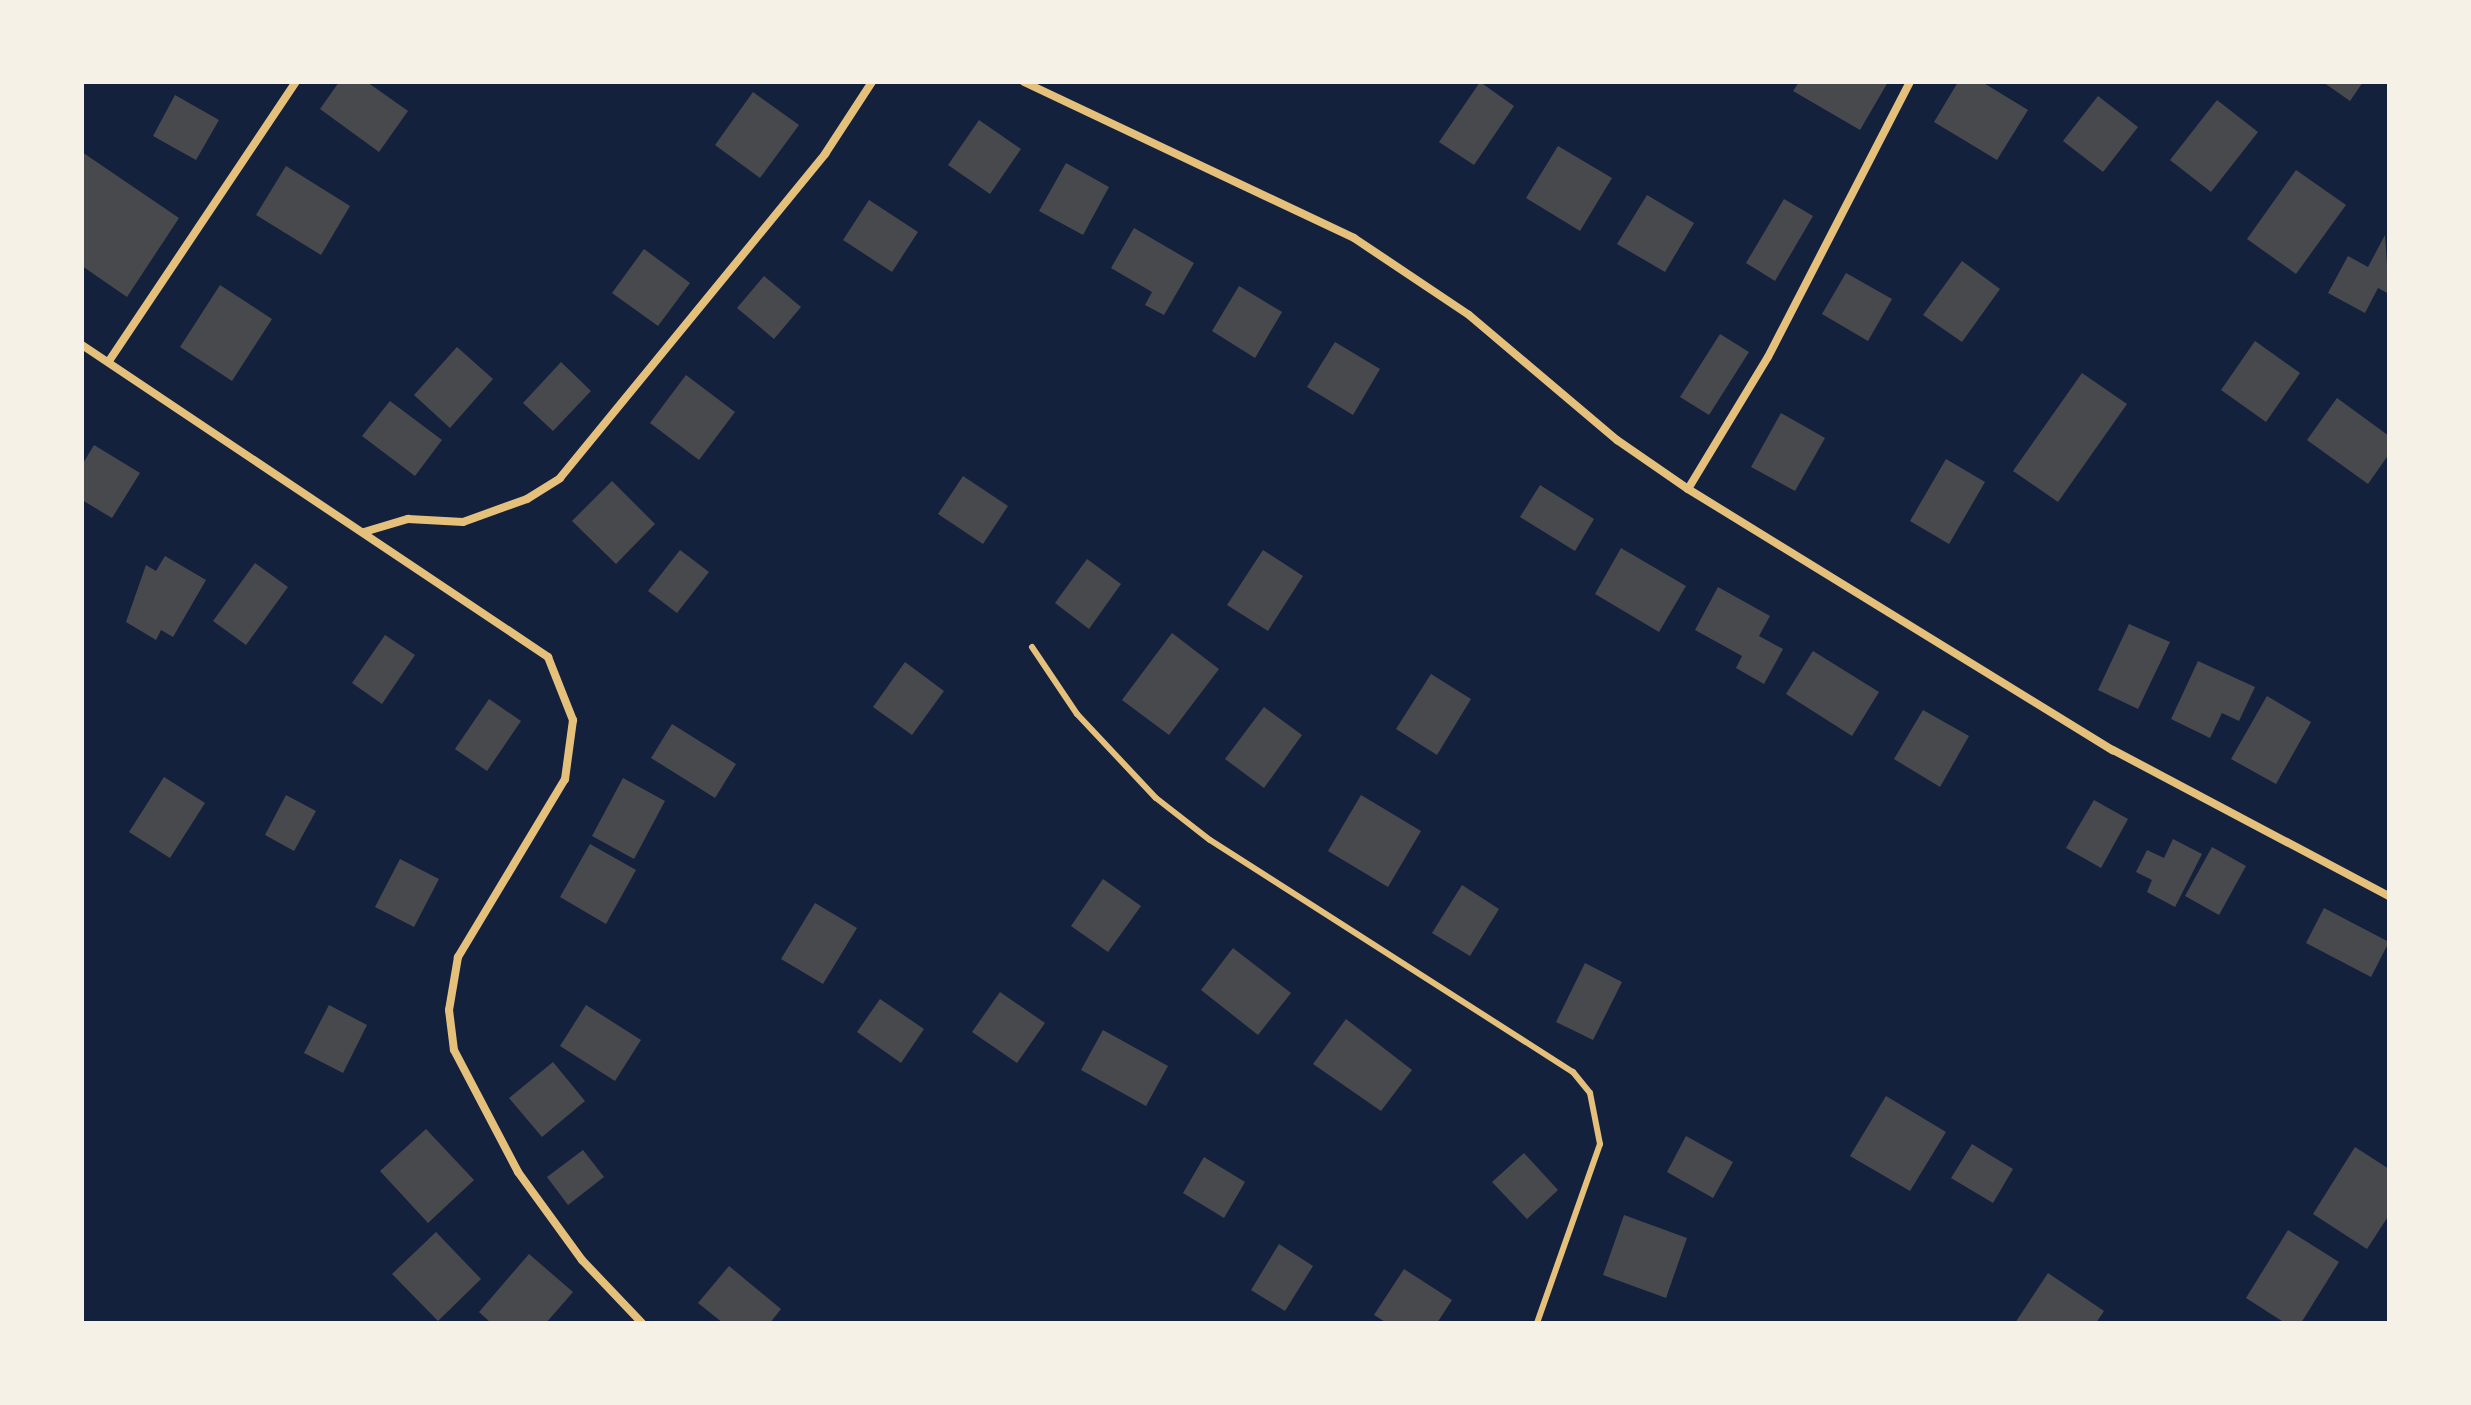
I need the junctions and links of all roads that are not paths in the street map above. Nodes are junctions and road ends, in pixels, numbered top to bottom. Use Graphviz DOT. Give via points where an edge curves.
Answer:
graph roads {
  1 [pos="296,82"];
  2 [pos="872,82"];
  3 [pos="1024,82"];
  4 [pos="1910,82"];
  5 [pos="82,345"];
  6 [pos="109,361"];
  7 [pos="1688,489"];
  8 [pos="364,532"];
  9 [pos="1032,647"];
  10 [pos="2389,896"];
  11 [pos="642,1323"];
  12 [pos="1537,1323"];
  1 -- 6 [label="street"];
  2 -- 8 [label="street" via="825,154 560,478 527,499 463,522 408,519"];
  3 -- 7 [label="street" via="1354,238 1480,324 1617,440"];
  4 -- 7 [label="street" via="1768,357"];
  5 -- 6 [label="street"];
  6 -- 8 [label="street"];
  7 -- 10 [label="street" via="2113,750"];
  8 -- 11 [label="street" via="548,657 562,687 573,720 565,779 458,957 449,1010 454,1050 518,1172 582,1260"];
  9 -- 12 [label="lane" via="1077,714 1156,798 1573,1072 1590,1093 1600,1144"];
}
